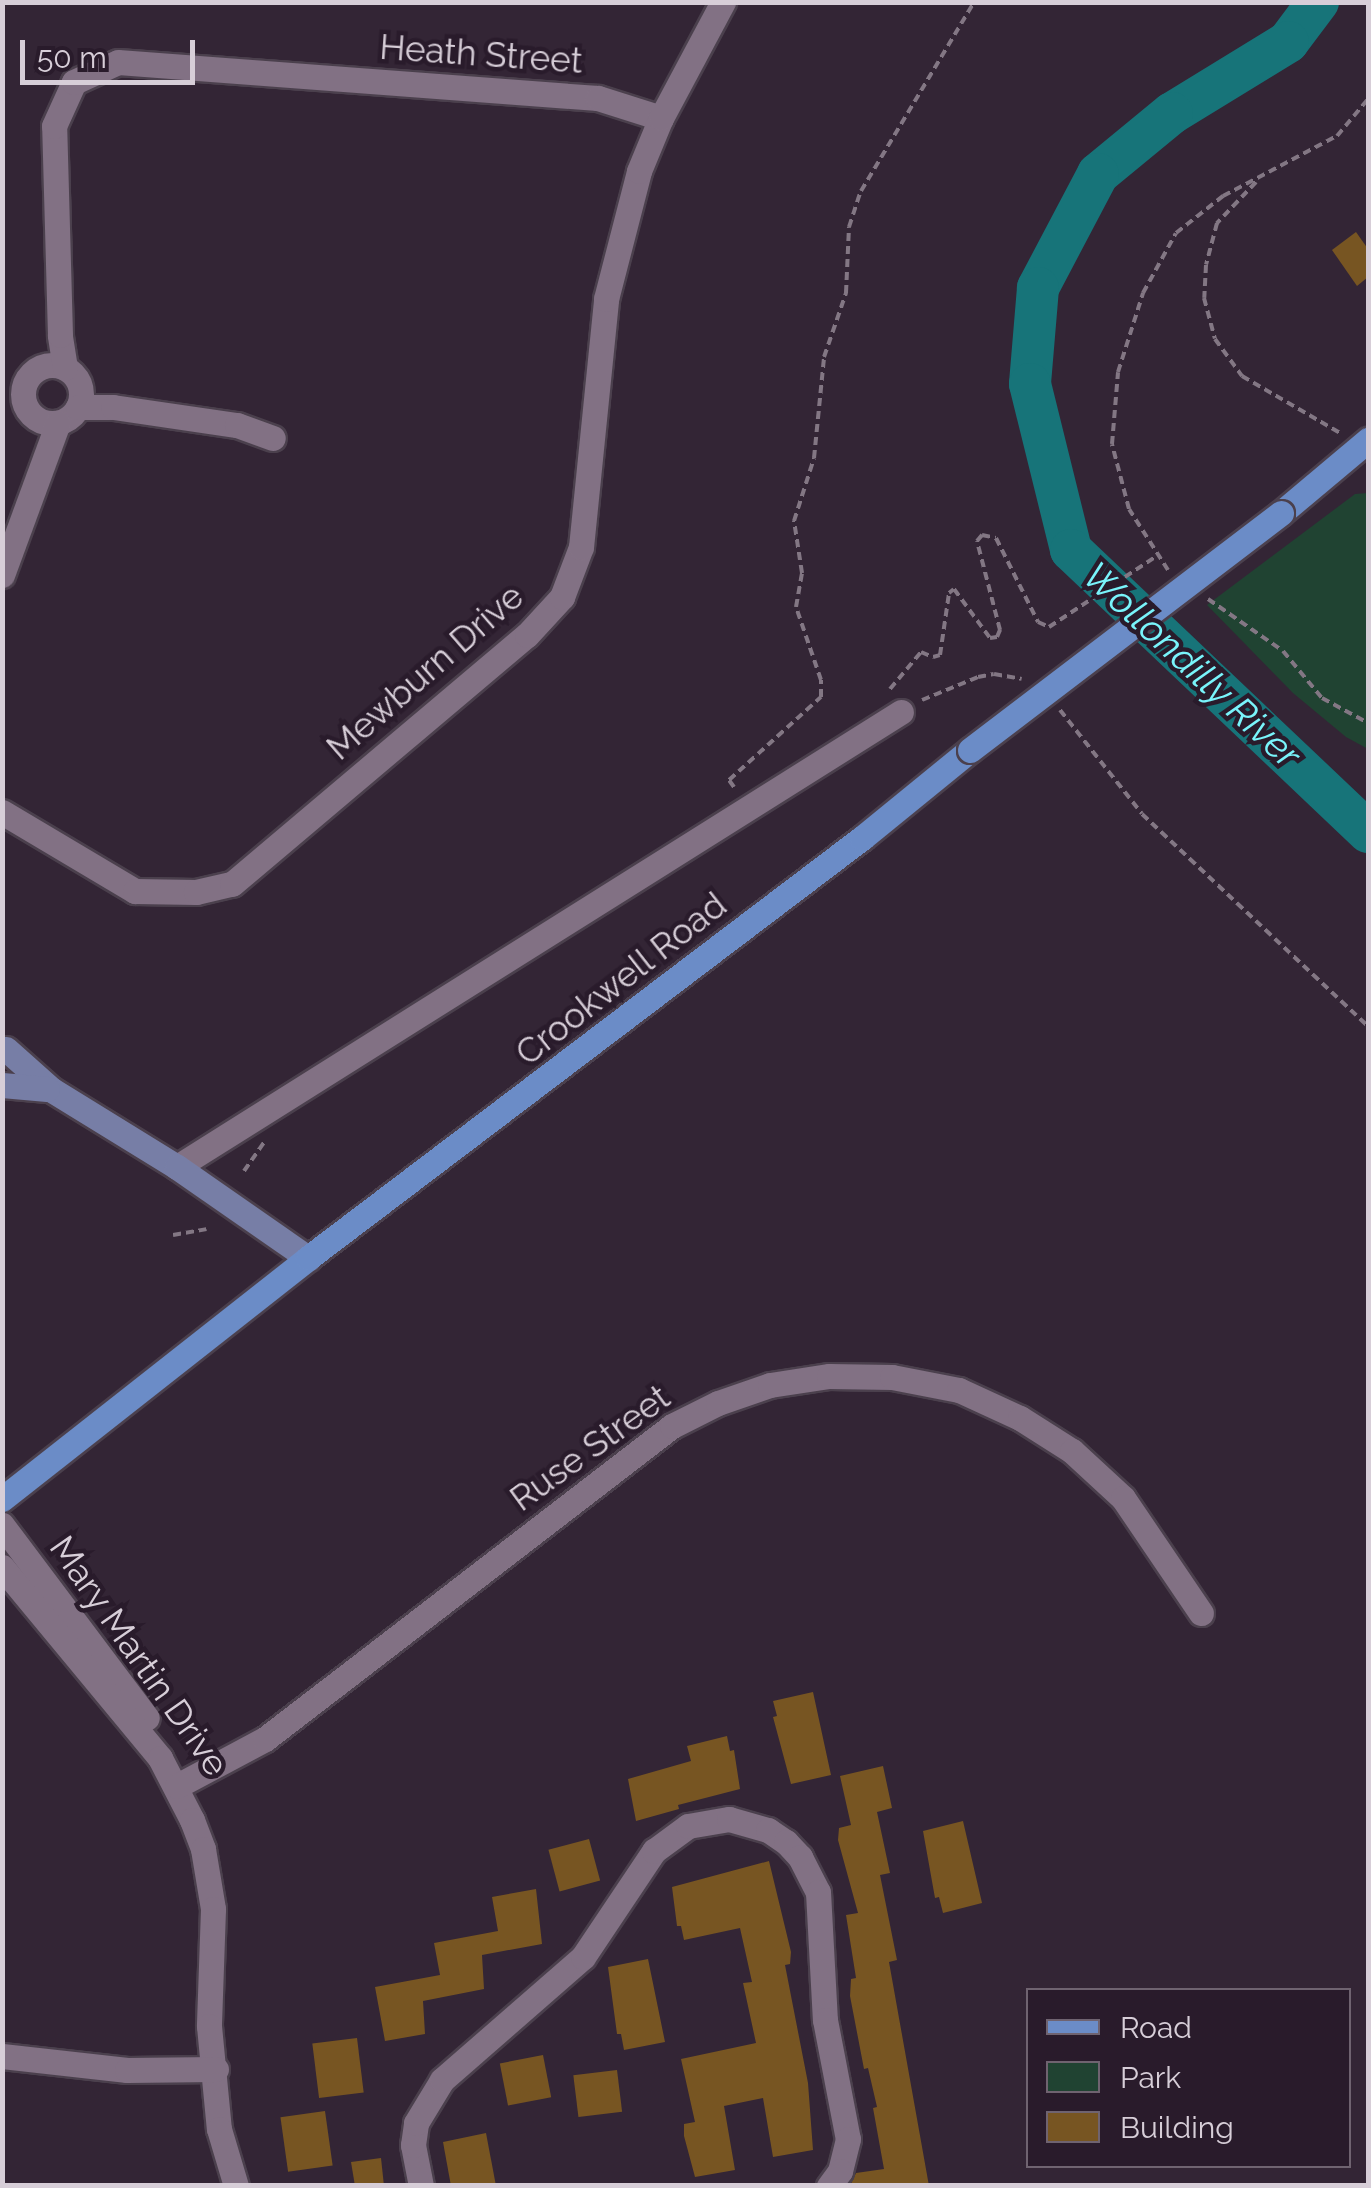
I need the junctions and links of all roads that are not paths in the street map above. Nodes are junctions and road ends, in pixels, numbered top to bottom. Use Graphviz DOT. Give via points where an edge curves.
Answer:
graph roads {
  1 [pos="723,2"];
  2 [pos="661,118"];
  3 [pos="42,392"];
  4 [pos="273,438"];
  5 [pos="1366,445"];
  6 [pos="2,574"];
  7 [pos="892,704"];
  8 [pos="2,812"];
  9 [pos="4,1050"];
  10 [pos="2,1086"];
  11 [pos="52,1090"];
  12 [pos="177,1167"];
  13 [pos="308,1258"];
  14 [pos="2,1499"];
  15 [pos="2,1526"];
  16 [pos="2,1567"];
  17 [pos="1201,1613"];
  18 [pos="184,1783"];
  19 [pos="2,2056"];
  20 [pos="216,2069"];
  21 [pos="236,2186"];
  22 [pos="421,2186"];
  23 [pos="830,2186"];
  1 -- 2 [label="street, Mewburn Drive"];
  2 -- 3 [label="street, Heath Street" via="598,98 118,62 74,82 54,126 60,335"];
  2 -- 8 [label="street, Mewburn Drive" via="639,171 606,300 581,547 562,597 527,636 232,884 196,892 135,891"];
  3 -- 4 [label="street" via="237,425"];
  3 -- 6 [label="street" via="42,459"];
  5 -- 13 [label="main road, Crookwell Road, bridge" via="622,1024"];
  7 -- 12 [label="street" via="747,809"];
  9 -- 11 [label="street"];
  10 -- 11 [label="street"];
  11 -- 12 [label="street"];
  12 -- 13 [label="street"];
  13 -- 14 [label="main road, Crookwell Road"];
  15 -- 18 [label="street, Mary Martin Drive"];
  16 -- 18 [label="street, Mary Martin Drive"];
  17 -- 18 [label="street, Ruse Street" via="1123,1498 1072,1451 1020,1418 959,1390 892,1377 784,1383 672,1426 265,1739"];
  18 -- 20 [label="street, Mary Martin Drive" via="214,1909 210,2026"];
  19 -- 20 [label="street" via="64,2066"];
  20 -- 21 [label="street, Mary Martin Drive" via="219,2128"];
  22 -- 23 [label="street" via="416,2123 442,2080 584,1957 654,1851 688,1826 729,1819 786,1842 818,1892 825,2020 848,2139"];
}
